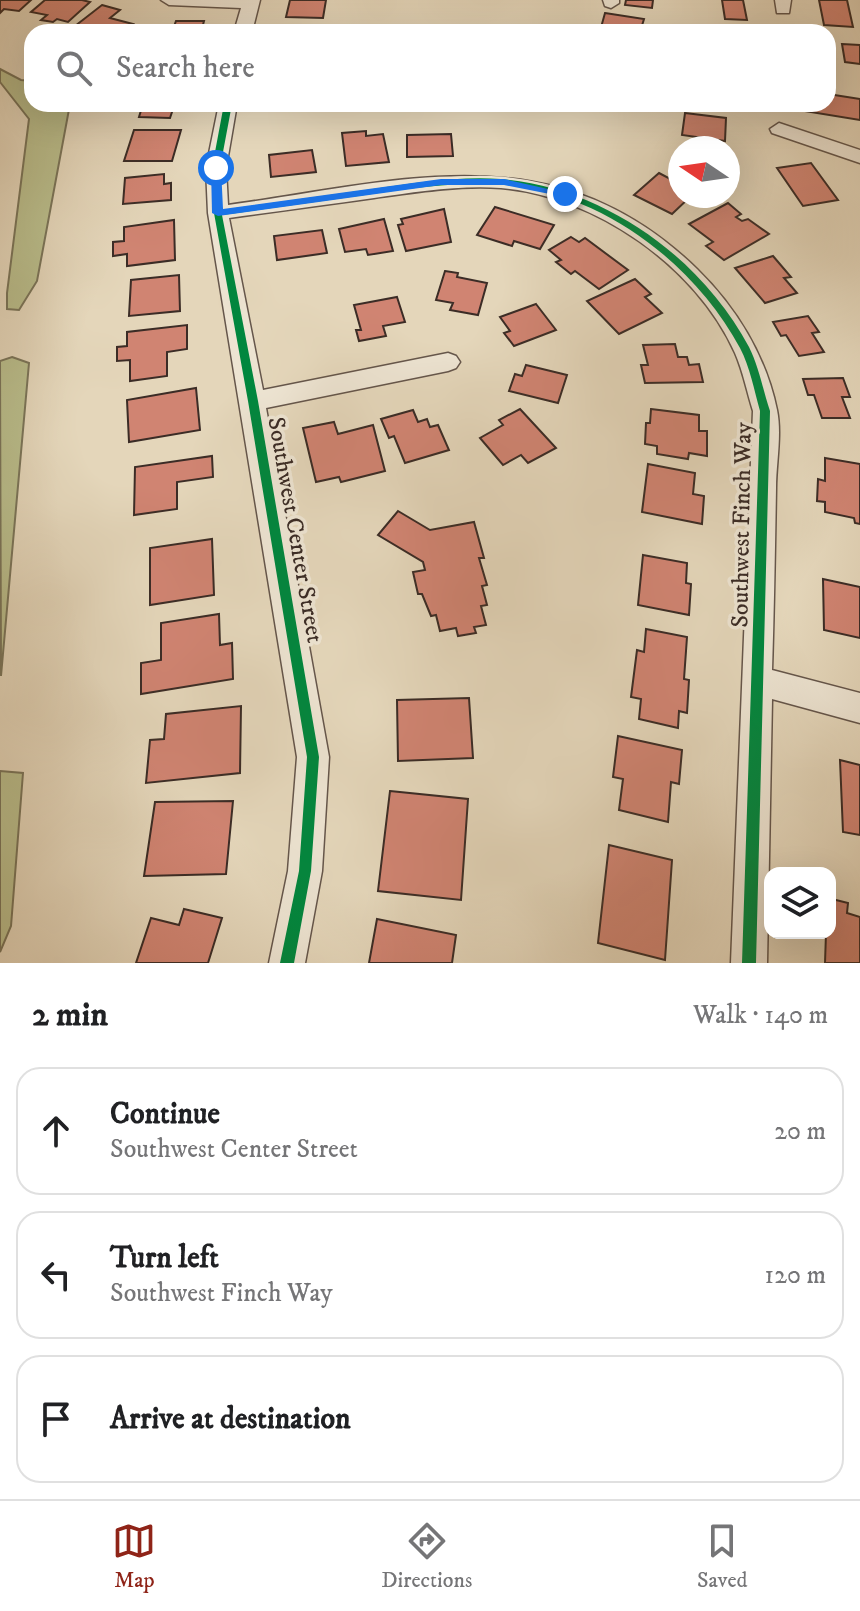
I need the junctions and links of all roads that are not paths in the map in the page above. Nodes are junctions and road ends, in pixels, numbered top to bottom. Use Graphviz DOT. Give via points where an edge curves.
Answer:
graph roads {
  1 [pos="169,0"];
  2 [pos="251,2"];
  3 [pos="245,24"];
  4 [pos="226,112"];
  5 [pos="779,129"];
  6 [pos="860,157"];
  7 [pos="218,213"];
  8 [pos="448,362"];
  9 [pos="253,401"];
  10 [pos="759,681"];
  11 [pos="860,708"];
  12 [pos="287,963"];
  13 [pos="749,963"];
  1 -- 2 [label="street"];
  2 -- 3 [label="street"];
  4 -- 7 [label="street, Southwest Center Street" via="216,168"];
  5 -- 6 [label="street"];
  7 -- 9 [label="street, Southwest Center Street"];
  7 -- 10 [label="street, Southwest Finch Way" via="441,182 504,182 565,194 618,218 666,253 710,295 745,349 765,411"];
  8 -- 9 [label="street"];
  9 -- 12 [label="street, Southwest Center Street" via="313,757 305,871"];
  10 -- 11 [label="street"];
  10 -- 13 [label="street, Southwest Finch Way"];
}
